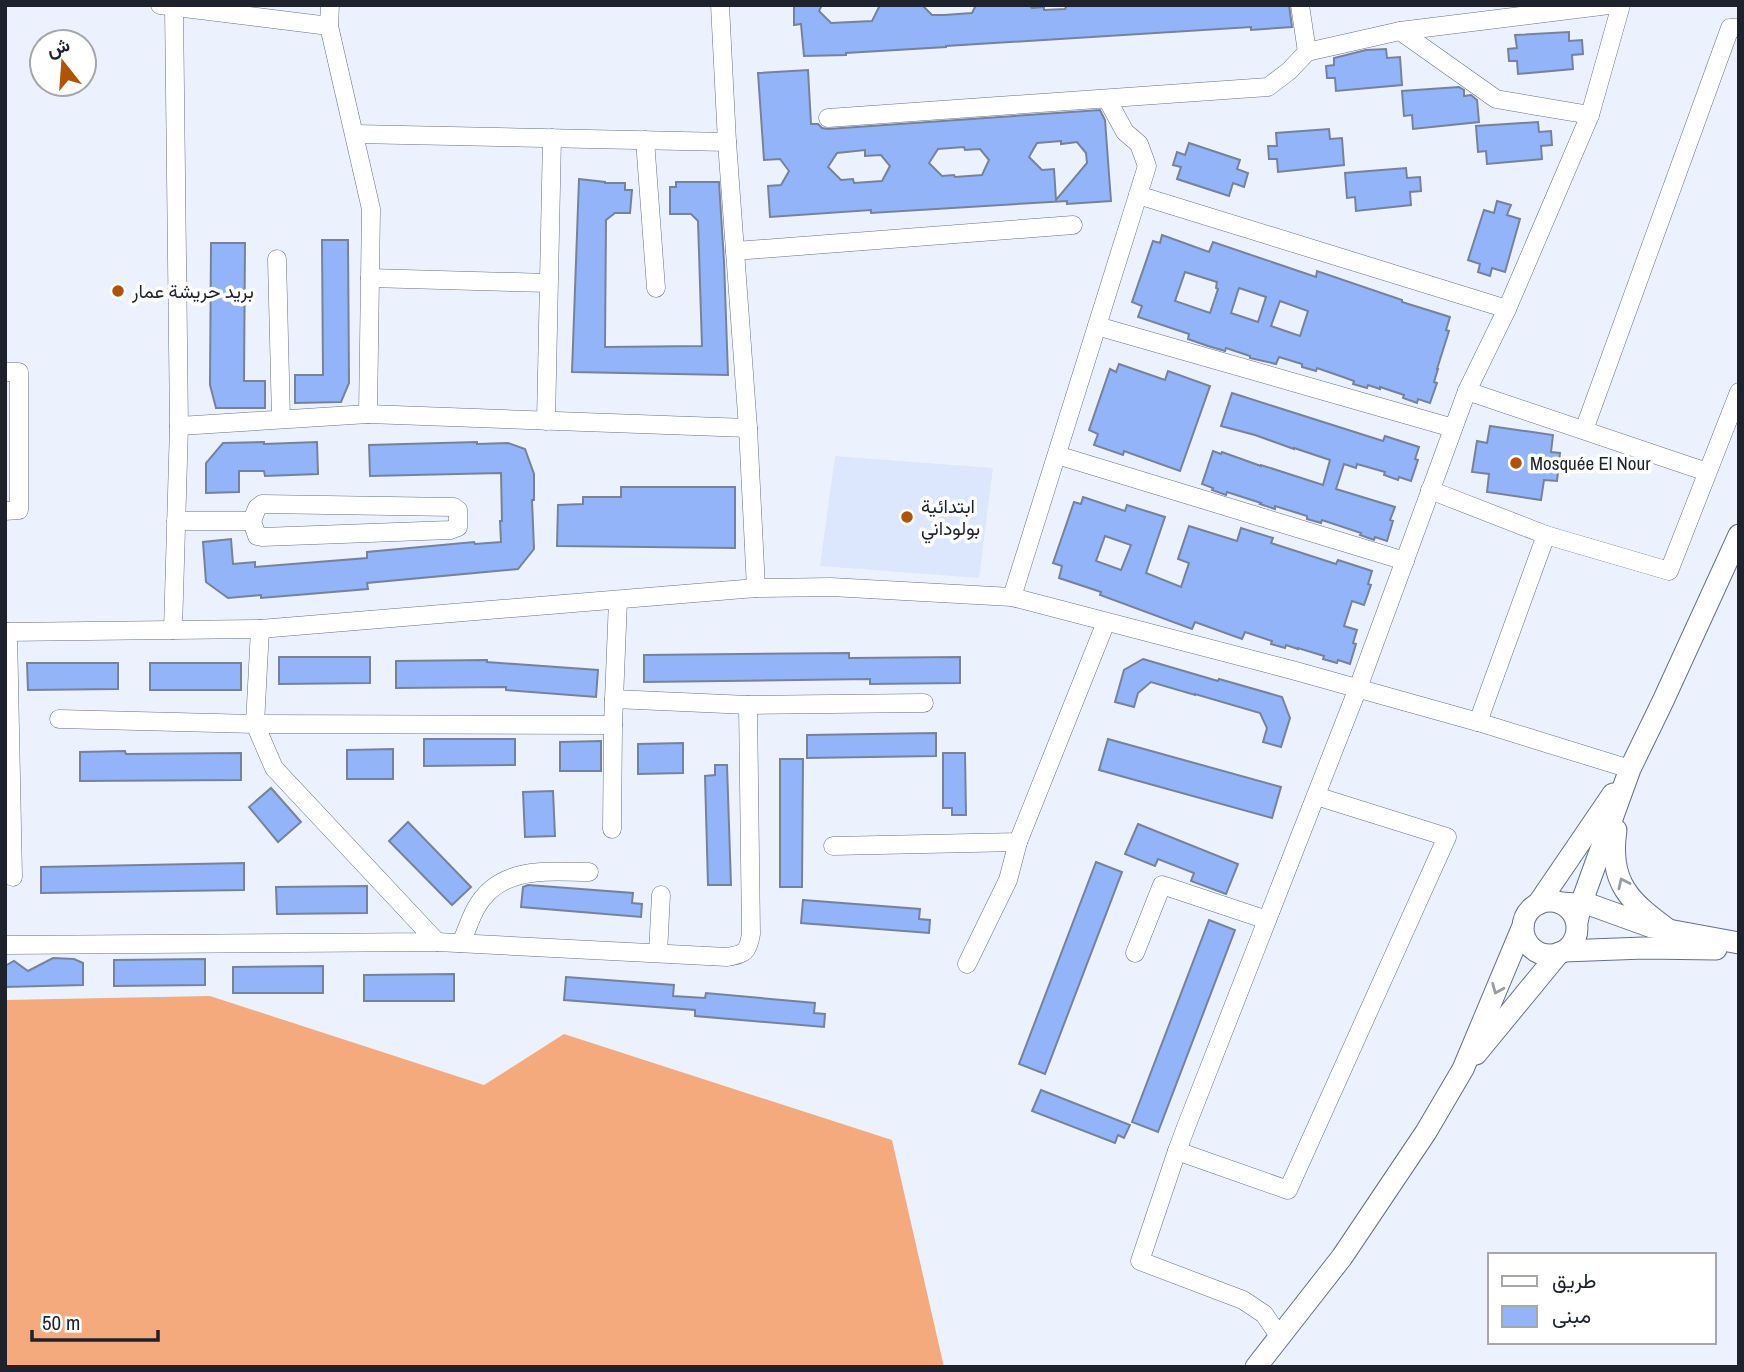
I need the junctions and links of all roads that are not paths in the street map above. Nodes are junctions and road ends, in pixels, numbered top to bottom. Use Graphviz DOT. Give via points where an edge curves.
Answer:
graph roads {
  1 [pos="330,5"];
  2 [pos="720,5"];
  3 [pos="1300,5"];
  4 [pos="1609,5"];
  5 [pos="1620,5"];
  6 [pos="167,6"];
  7 [pos="235,10"];
  8 [pos="329,26"];
  9 [pos="1739,28"];
  10 [pos="1400,31"];
  11 [pos="1307,52"];
  12 [pos="1107,99"];
  13 [pos="1590,115"];
  14 [pos="828,118"];
  15 [pos="355,134"];
  16 [pos="552,138"];
  17 [pos="645,140"];
  18 [pos="727,142"];
  19 [pos="1138,195"];
  20 [pos="1073,225"];
  21 [pos="735,251"];
  22 [pos="277,259"];
  23 [pos="370,278"];
  24 [pos="548,283"];
  25 [pos="656,288"];
  26 [pos="1507,309"];
  27 [pos="1097,326"];
  28 [pos="5,372"];
  29 [pos="1467,391"];
  30 [pos="1739,392"];
  31 [pos="368,414"];
  32 [pos="281,419"];
  33 [pos="546,421"];
  34 [pos="179,426"];
  35 [pos="748,428"];
  36 [pos="1453,428"];
  37 [pos="1584,430"];
  38 [pos="1057,455"];
  39 [pos="1707,472"];
  40 [pos="1430,490"];
  41 [pos="355,506"];
  42 [pos="5,512"];
  43 [pos="176,521"];
  44 [pos="252,521"];
  45 [pos="357,534"];
  46 [pos="1546,535"];
  47 [pos="1739,535"];
  48 [pos="1405,561"];
  49 [pos="755,588"];
  50 [pos="1012,597"];
  51 [pos="618,600"];
  52 [pos="1106,622"];
  53 [pos="260,629"];
  54 [pos="173,630"];
  55 [pos="7,632"];
  56 [pos="1358,688"];
  57 [pos="614,699"];
  58 [pos="924,703"];
  59 [pos="748,705"];
  60 [pos="59,719"];
  61 [pos="1478,722"];
  62 [pos="255,724"];
  63 [pos="613,725"];
  64 [pos="1630,769"];
  65 [pos="1316,796"];
  66 [pos="612,829"];
  67 [pos="1018,842"];
  68 [pos="833,846"];
  69 [pos="589,872"];
  70 [pos="13,877"];
  71 [pos="661,895"];
  72 [pos="1538,904"];
  73 [pos="1573,910"];
  74 [pos="1267,920"];
  75 [pos="1523,926"];
  76 [pos="1670,931"];
  77 [pos="437,942"];
  78 [pos="461,943"];
  79 [pos="1739,943"];
  80 [pos="5,945"];
  81 [pos="1609,949"];
  82 [pos="1739,950"];
  83 [pos="1562,952"];
  84 [pos="658,953"];
  85 [pos="1135,953"];
  86 [pos="967,964"];
  87 [pos="1524,997"];
  88 [pos="1463,1069"];
  89 [pos="1177,1151"];
  90 [pos="1280,1337"];
  91 [pos="1256,1367"];
  1 -- 8 [label="street"];
  2 -- 18 [label="street"];
  3 -- 11 [label="street"];
  4 -- 10 [label="street"];
  5 -- 13 [label="street"];
  6 -- 7 [label="street"];
  6 -- 34 [label="street"];
  7 -- 8 [label="street"];
  8 -- 15 [label="street"];
  9 -- 37 [label="street" via="1730,28"];
  10 -- 11 [label="street"];
  10 -- 13 [label="street" via="1496,99"];
  11 -- 12 [label="street" via="1268,87"];
  12 -- 14 [label="street"];
  12 -- 19 [label="street" via="1125,132 1139,144 1147,166"];
  13 -- 26 [label="street"];
  15 -- 16 [label="street"];
  15 -- 23 [label="street" via="371,209"];
  16 -- 17 [label="street"];
  16 -- 24 [label="street"];
  17 -- 18 [label="street"];
  17 -- 25 [label="street"];
  18 -- 21 [label="street"];
  19 -- 26 [label="street"];
  19 -- 27 [label="street"];
  20 -- 21 [label="street"];
  21 -- 35 [label="street"];
  22 -- 32 [label="street"];
  23 -- 24 [label="street"];
  23 -- 31 [label="street"];
  24 -- 33 [label="street"];
  26 -- 29 [label="street"];
  27 -- 36 [label="street"];
  27 -- 38 [label="street"];
  28 -- 42 [label="street" via="19,372 19,510"];
  29 -- 36 [label="street"];
  29 -- 37 [label="street"];
  30 -- 39 [label="street"];
  31 -- 32 [label="street"];
  31 -- 33 [label="street"];
  32 -- 34 [label="street"];
  33 -- 35 [label="street"];
  34 -- 43 [label="street"];
  35 -- 49 [label="street"];
  36 -- 40 [label="street"];
  37 -- 39 [label="street"];
  38 -- 48 [label="street"];
  38 -- 50 [label="street"];
  39 -- 46 [label="street" via="1668,571"];
  40 -- 46 [label="street"];
  40 -- 48 [label="street"];
  41 -- 44 [label="street" via="262,504"];
  41 -- 45 [label="street"];
  41 -- 45 [label="street" via="458,510 455,530"];
  43 -- 44 [label="street"];
  43 -- 54 [label="street"];
  44 -- 45 [label="street" via="257,536 262,537"];
  46 -- 61 [label="street"];
  47 -- 64 [label="main road"];
  48 -- 56 [label="street"];
  49 -- 50 [label="street" via="831,587"];
  49 -- 51 [label="street"];
  50 -- 52 [label="street"];
  51 -- 53 [label="street"];
  51 -- 57 [label="street"];
  52 -- 56 [label="street"];
  52 -- 67 [label="street"];
  53 -- 54 [label="street"];
  53 -- 62 [label="street"];
  54 -- 55 [label="street"];
  55 -- 70 [label="street"];
  56 -- 61 [label="street"];
  56 -- 65 [label="street"];
  57 -- 59 [label="street"];
  57 -- 63 [label="street"];
  58 -- 59 [label="street"];
  59 -- 84 [label="street" via="749,947 727,957"];
  60 -- 62 [label="street"];
  61 -- 64 [label="street"];
  62 -- 63 [label="street"];
  62 -- 77 [label="street" via="274,768"];
  63 -- 66 [label="street"];
  64 -- 72 [label="main road"];
  64 -- 73 [label="main road"];
  76 -- 64 [label="main road, one-way" via="1634,902 1614,861"];
  65 -- 74 [label="street"];
  65 -- 89 [label="street" via="1447,837 1288,1190"];
  67 -- 68 [label="street"];
  67 -- 86 [label="street" via="1008,880"];
  69 -- 78 [label="street" via="528,872 496,884 477,906"];
  71 -- 84 [label="street"];
  72 -- 73 [label="main road" via="1545,901"];
  72 -- 75 [label="main road"];
  73 -- 76 [label="main road" via="1591,905"];
  73 -- 83 [label="main road" via="1576,938"];
  74 -- 85 [label="street" via="1162,885"];
  74 -- 89 [label="street"];
  75 -- 83 [label="main road" via="1534,949 1550,955"];
  75 -- 88 [label="main road, one-way"];
  76 -- 79 [label="main road"];
  77 -- 78 [label="street"];
  77 -- 80 [label="street"];
  78 -- 84 [label="street"];
  81 -- 82 [label="main road"];
  81 -- 83 [label="main road"];
  81 -- 87 [label="main road" via="1564,969"];
  83 -- 87 [label="main road"];
  87 -- 88 [label="main road"];
  88 -- 90 [label="main road" via="1342,1257"];
  89 -- 90 [label="street" via="1140,1261 1242,1300 1264,1314"];
  90 -- 91 [label="main road"];
}
